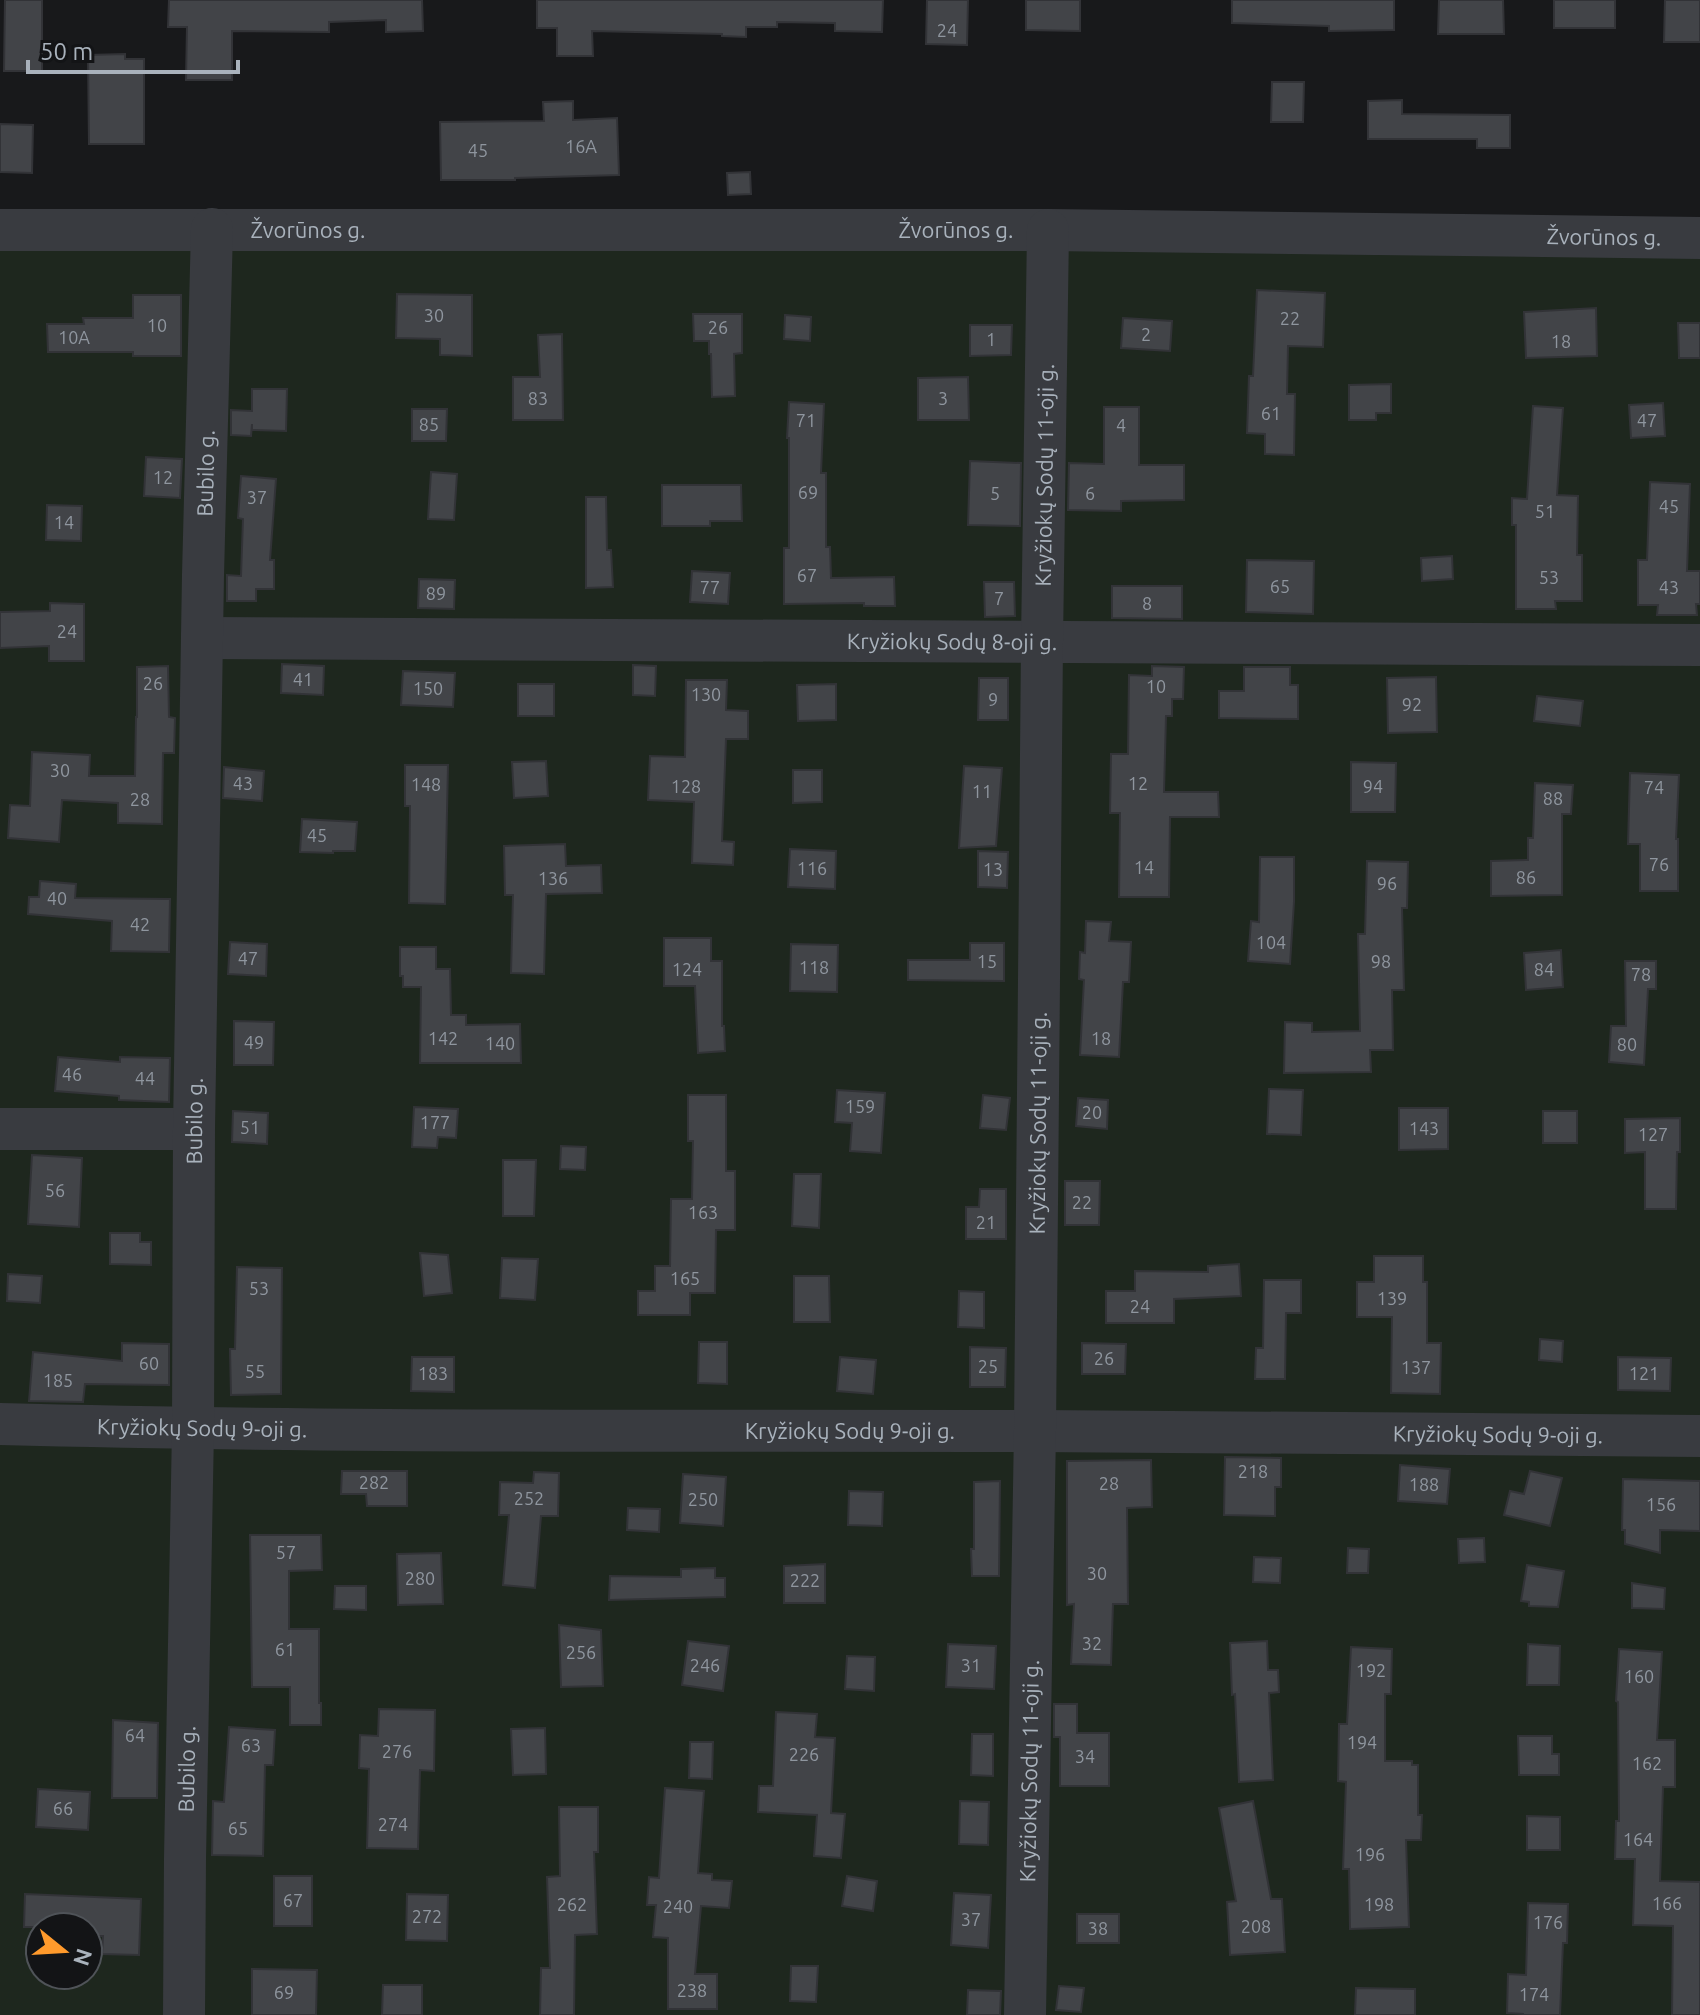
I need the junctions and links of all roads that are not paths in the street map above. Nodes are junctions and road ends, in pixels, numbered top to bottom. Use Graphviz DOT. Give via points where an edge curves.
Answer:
graph roads {
  1 [pos="212,229"];
  2 [pos="0,230"];
  3 [pos="1048,230"];
  4 [pos="1700,238"];
  5 [pos="202,638"];
  6 [pos="1042,642"];
  7 [pos="1700,645"];
  8 [pos="0,1129"];
  9 [pos="194,1129"];
  10 [pos="0,1424"];
  11 [pos="193,1429"];
  12 [pos="1035,1430"];
  13 [pos="1700,1436"];
  14 [pos="184,2015"];
  15 [pos="1025,2015"];
  1 -- 2 [label="street, Žvorūnos g."];
  1 -- 3 [label="street, Žvorūnos g."];
  1 -- 5 [label="street, Bubilo g."];
  3 -- 4 [label="street, Žvorūnos g."];
  3 -- 6 [label="street, Kryžiokų Sodų 11-oji g."];
  5 -- 6 [label="street, Kryžiokų Sodų 8-oji g."];
  5 -- 9 [label="street, Bubilo g."];
  6 -- 7 [label="street, Kryžiokų Sodų 8-oji g."];
  6 -- 12 [label="street, Kryžiokų Sodų 11-oji g."];
  8 -- 9 [label="street"];
  9 -- 11 [label="street, Bubilo g."];
  10 -- 11 [label="street, Kryžiokų Sodų 9-oji g."];
  11 -- 12 [label="street, Kryžiokų Sodų 9-oji g."];
  11 -- 14 [label="street, Bubilo g."];
  12 -- 13 [label="street, Kryžiokų Sodų 9-oji g."];
  12 -- 15 [label="street, Kryžiokų Sodų 11-oji g."];
}
